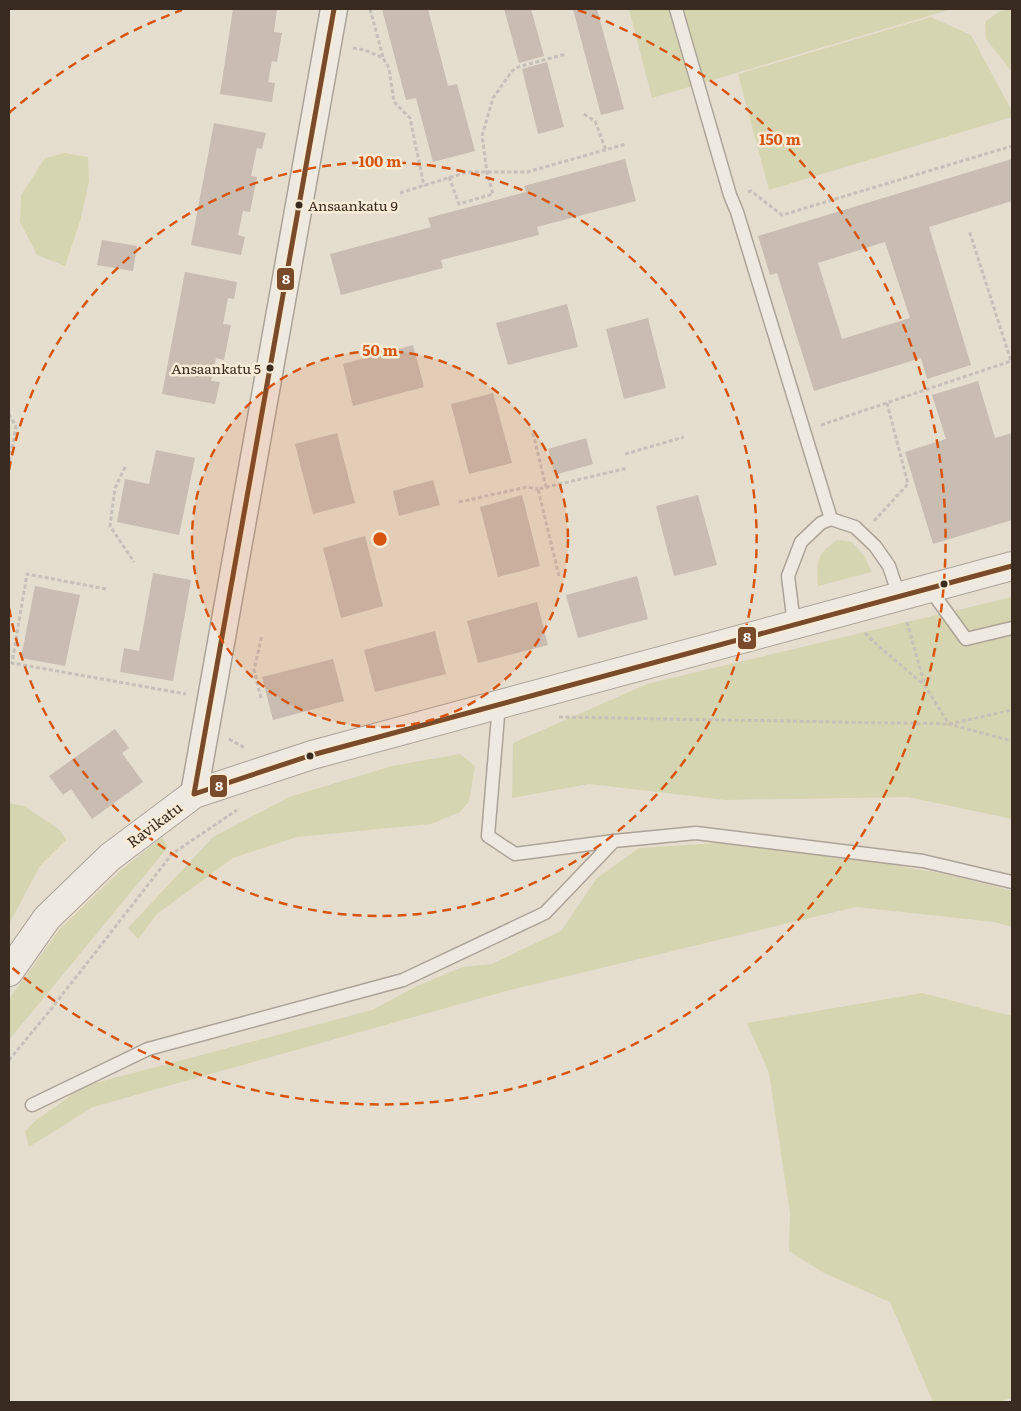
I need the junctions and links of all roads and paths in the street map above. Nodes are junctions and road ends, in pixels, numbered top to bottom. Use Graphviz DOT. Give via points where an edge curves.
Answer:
graph roads {
  1 [pos="334,9"];
  2 [pos="370,9"];
  3 [pos="676,9"];
  4 [pos="328,45"];
  5 [pos="566,54"];
  6 [pos="383,58"];
  7 [pos="584,114"];
  8 [pos="626,144"];
  9 [pos="1012,146"];
  10 [pos="606,150"];
  11 [pos="487,172"];
  12 [pos="449,177"];
  13 [pos="424,186"];
  14 [pos="400,194"];
  15 [pos="730,195"];
  16 [pos="969,230"];
  17 [pos="887,403"];
  18 [pos="9,414"];
  19 [pos="804,430"];
  20 [pos="533,433"];
  21 [pos="684,437"];
  22 [pos="625,454"];
  23 [pos="9,462"];
  24 [pos="125,467"];
  25 [pos="628,468"];
  26 [pos="546,488"];
  27 [pos="538,489"];
  28 [pos="459,502"];
  29 [pos="831,518"];
  30 [pos="863,534"];
  31 [pos="134,562"];
  32 [pos="1012,566"];
  33 [pos="558,576"];
  34 [pos="929,588"];
  35 [pos="106,589"];
  36 [pos="899,596"];
  37 [pos="852,609"];
  38 [pos="794,624"];
  39 [pos="1012,628"];
  40 [pos="262,635"];
  41 [pos="925,686"];
  42 [pos="191,695"];
  43 [pos="261,698"];
  44 [pos="499,704"];
  45 [pos="1012,710"];
  46 [pos="552,717"];
  47 [pos="949,724"];
  48 [pos="1012,741"];
  49 [pos="194,794"];
  50 [pos="237,809"];
  51 [pos="614,841"];
  52 [pos="1012,882"];
  53 [pos="9,972"];
  54 [pos="9,1060"];
  55 [pos="32,1105"];
  1 -- 4 [label="street"];
  2 -- 6 [label="path"];
  3 -- 15 [label="lane"];
  4 -- 6 [label="path" via="365,50"];
  4 -- 49 [label="street"];
  5 -- 11 [label="path" via="518,67 503,83 493,98 482,136"];
  6 -- 13 [label="path" via="389,68 394,102 410,118"];
  7 -- 10 [label="path" via="595,121"];
  8 -- 10 [label="path"];
  9 -- 15 [label="path" via="782,215 751,191"];
  10 -- 11 [label="path" via="527,172"];
  11 -- 12 [label="path" via="466,172"];
  11 -- 12 [label="path" via="493,194 460,204"];
  12 -- 13 [label="path"];
  13 -- 14 [label="path"];
  15 -- 19 [label="lane"];
  16 -- 17 [label="path" via="1011,361"];
  17 -- 19 [label="path"];
  17 -- 30 [label="path" via="908,484"];
  18 -- 23 [label="path" via="16,427"];
  19 -- 29 [label="lane"];
  20 -- 26 [label="path"];
  21 -- 22 [label="path"];
  24 -- 31 [label="path" via="115,488 110,526"];
  25 -- 26 [label="path"];
  26 -- 27 [label="path"];
  27 -- 28 [label="path" via="527,487"];
  27 -- 33 [label="path"];
  29 -- 30 [label="lane" via="855,527"];
  29 -- 38 [label="lane" via="801,542 788,576"];
  30 -- 36 [label="lane" via="889,566"];
  32 -- 34 [label="street, Ravikatu"];
  34 -- 36 [label="street, Ravikatu"];
  34 -- 39 [label="lane" via="966,639"];
  35 -- 42 [label="path" via="27,574 12,663"];
  36 -- 37 [label="street, Ravikatu"];
  36 -- 41 [label="path"];
  37 -- 38 [label="street, Ravikatu"];
  37 -- 41 [label="path" via="857,623 874,642"];
  38 -- 44 [label="street, Ravikatu"];
  40 -- 43 [label="path" via="254,670"];
  41 -- 47 [label="path"];
  44 -- 49 [label="street, Ravikatu" via="312,754"];
  44 -- 51 [label="lane" via="488,836 515,854"];
  45 -- 47 [label="path"];
  46 -- 47 [label="path"];
  47 -- 48 [label="path"];
  49 -- 53 [label="street, Ravikatu" via="110,857 46,918"];
  50 -- 54 [label="path" via="172,854"];
  51 -- 52 [label="lane" via="696,833 923,861"];
  51 -- 55 [label="lane" via="545,913 403,980 148,1049"];
}
